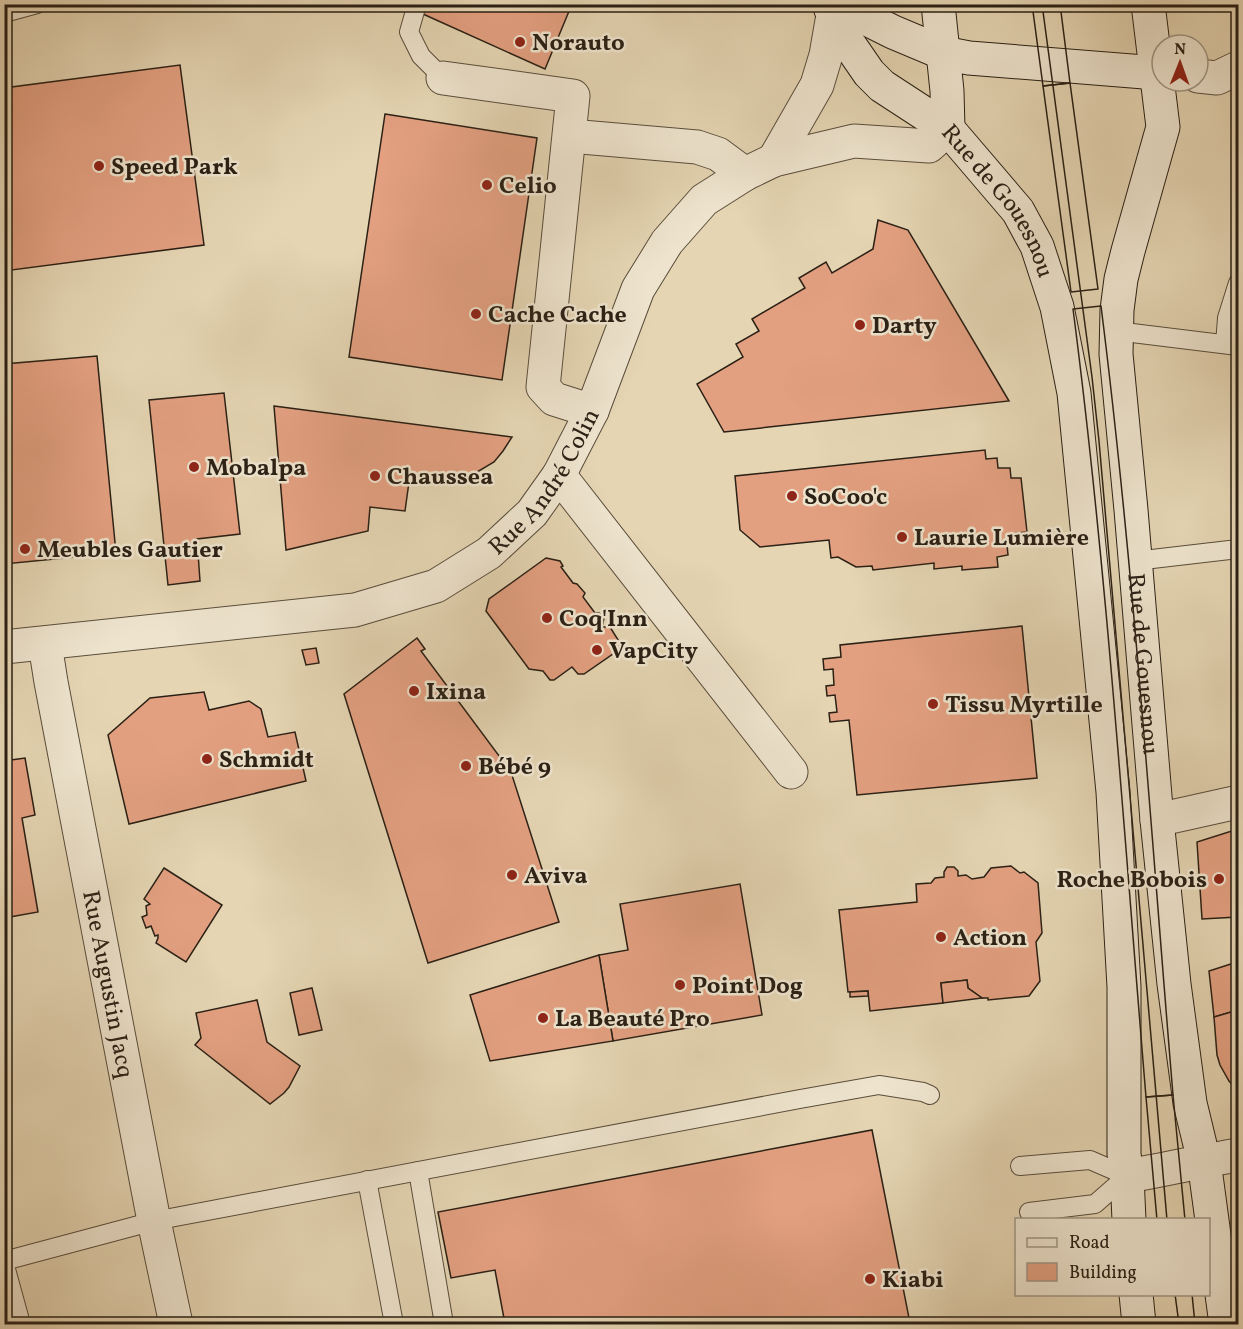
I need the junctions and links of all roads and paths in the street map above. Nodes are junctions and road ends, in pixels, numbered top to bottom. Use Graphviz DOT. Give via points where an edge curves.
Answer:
graph roads {
  1 [pos="37,4"];
  2 [pos="417,4"];
  3 [pos="939,4"];
  4 [pos="1148,4"];
  5 [pos="839,8"];
  6 [pos="4,13"];
  7 [pos="1153,33"];
  8 [pos="943,53"];
  9 [pos="1239,68"];
  10 [pos="1150,72"];
  11 [pos="1210,77"];
  12 [pos="443,78"];
  13 [pos="1161,93"];
  14 [pos="948,129"];
  15 [pos="570,136"];
  16 [pos="759,167"];
  17 [pos="1239,282"];
  18 [pos="1116,331"];
  19 [pos="1232,345"];
  20 [pos="592,411"];
  21 [pos="559,475"];
  22 [pos="1239,549"];
  23 [pos="1135,561"];
  24 [pos="45,644"];
  25 [pos="4,648"];
  26 [pos="791,772"];
  27 [pos="1239,802"];
  28 [pos="1157,820"];
  29 [pos="930,1095"];
  30 [pos="1239,1155"];
  31 [pos="1204,1161"];
  32 [pos="1020,1166"];
  33 [pos="418,1171"];
  34 [pos="1127,1176"];
  35 [pos="367,1180"];
  36 [pos="1029,1212"];
  37 [pos="1130,1218"];
  38 [pos="154,1221"];
  39 [pos="4,1262"];
  40 [pos="1136,1296"];
  41 [pos="21,1324"];
  42 [pos="176,1324"];
  43 [pos="394,1324"];
  44 [pos="444,1324"];
  45 [pos="1138,1324"];
  46 [pos="1226,1324"];
  1 -- 6 [label="lane"];
  2 -- 12 [label="lane" via="409,32 421,56"];
  3 -- 8 [label="street, Rue de Gouesnou"];
  4 -- 7 [label="street, Rue de Gouesnou"];
  5 -- 8 [label="street"];
  5 -- 14 [label="street" via="859,60 875,80"];
  5 -- 16 [label="street" via="817,85"];
  8 -- 10 [label="street"];
  8 -- 14 [label="street, Rue de Gouesnou"];
  9 -- 11 [label="street"];
  12 -- 15 [label="street" via="573,96"];
  13 -- 18 [label="street, Rue de Gouesnou" via="1163,127 1121,279"];
  14 -- 16 [label="street, Rue André Colin" via="929,146 854,141"];
  14 -- 34 [label="street, Rue de Gouesnou" via="1018,211 1037,246 1050,283 1074,393 1113,792 1124,987"];
  15 -- 16 [label="street" via="697,147"];
  15 -- 20 [label="street" via="543,387 554,399"];
  16 -- 20 [label="street, Rue André Colin" via="704,200 667,242 638,289"];
  17 -- 19 [label="lane" via="1227,318"];
  18 -- 19 [label="lane"];
  18 -- 23 [label="street, Rue de Gouesnou"];
  20 -- 21 [label="street, Rue André Colin"];
  21 -- 24 [label="street, Rue André Colin" via="532,513 489,553 436,586 355,610"];
  21 -- 26 [label="street"];
  22 -- 23 [label="lane"];
  23 -- 28 [label="street, Rue de Gouesnou"];
  24 -- 25 [label="street, Rue André Colin"];
  24 -- 38 [label="street, Rue Augustin Jacq"];
  27 -- 28 [label="street"];
  28 -- 31 [label="street, Rue de Gouesnou" via="1190,1103"];
  29 -- 33 [label="lane" via="879,1085"];
  30 -- 31 [label="street"];
  31 -- 34 [label="street"];
  31 -- 46 [label="street, Rue de Gouesnou"];
  32 -- 34 [label="lane" via="1090,1160"];
  33 -- 35 [label="lane"];
  33 -- 44 [label="lane"];
  34 -- 36 [label="lane" via="1095,1204"];
  34 -- 37 [label="street, Rue de Gouesnou"];
  35 -- 38 [label="lane"];
  35 -- 43 [label="lane"];
  38 -- 39 [label="lane"];
  38 -- 42 [label="street, Rue Augustin Jacq"];
  39 -- 41 [label="lane"];
  40 -- 45 [label="street"];
}
